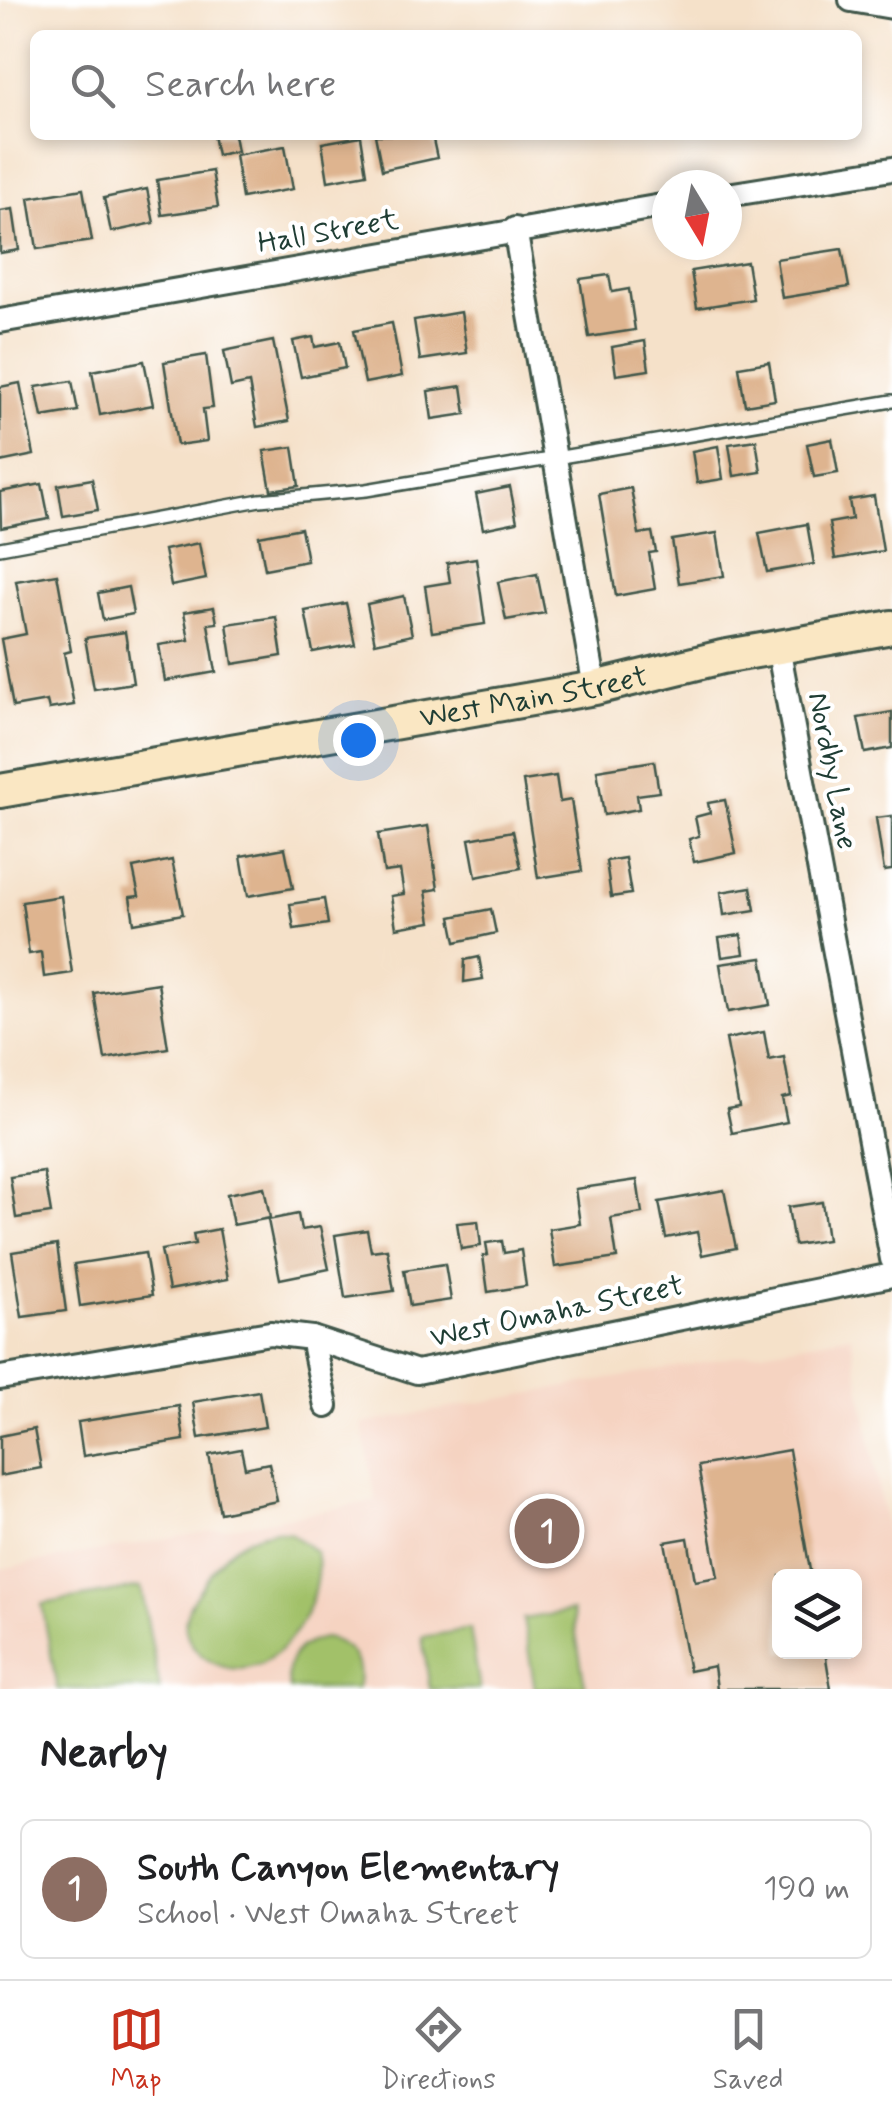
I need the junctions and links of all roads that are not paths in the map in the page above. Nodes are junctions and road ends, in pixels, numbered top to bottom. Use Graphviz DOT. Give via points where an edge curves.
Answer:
graph roads {
  1 [pos="851,0"];
  2 [pos="892,7"];
  3 [pos="892,169"];
  4 [pos="742,193"];
  5 [pos="652,207"];
  6 [pos="514,230"];
  7 [pos="0,320"];
  8 [pos="892,401"];
  9 [pos="556,460"];
  10 [pos="0,548"];
  11 [pos="892,627"];
  12 [pos="778,648"];
  13 [pos="595,688"];
  14 [pos="0,791"];
  15 [pos="892,1259"];
  16 [pos="892,1276"];
  17 [pos="312,1338"];
  18 [pos="0,1378"];
  19 [pos="326,1406"];
  1 -- 2 [label="street"];
  3 -- 4 [label="street"];
  5 -- 6 [label="street, Hall Street"];
  6 -- 7 [label="street, Hall Street"];
  6 -- 9 [label="street"];
  8 -- 9 [label="lane"];
  9 -- 10 [label="lane" via="260,500"];
  9 -- 13 [label="street"];
  11 -- 12 [label="street, West Main Street"];
  12 -- 13 [label="street, West Main Street"];
  12 -- 15 [label="street, Nordby Lane"];
  13 -- 14 [label="street, West Main Street"];
  16 -- 17 [label="street, West Omaha Street" via="418,1372"];
  17 -- 18 [label="street, West Omaha Street" via="270,1333"];
  17 -- 19 [label="street"];
}
